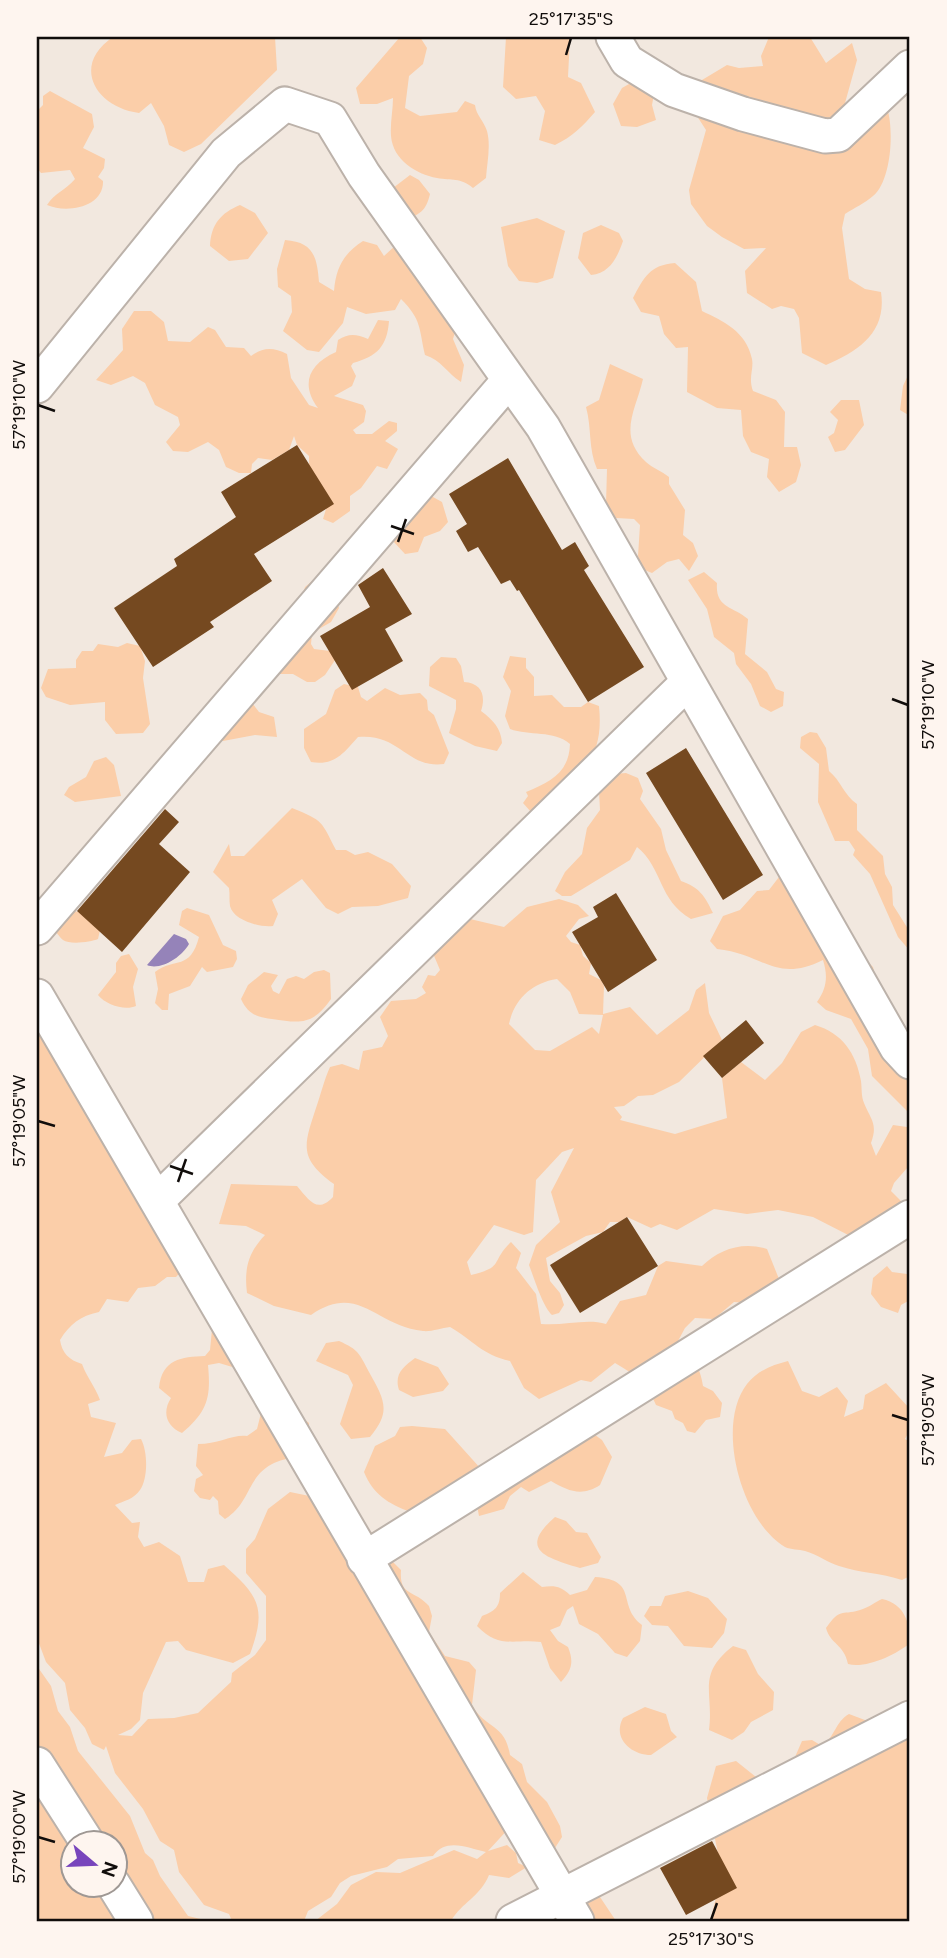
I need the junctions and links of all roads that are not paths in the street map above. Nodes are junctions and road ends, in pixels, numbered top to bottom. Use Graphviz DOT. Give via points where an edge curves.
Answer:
graph roads {
  1 [pos="613,37"];
  2 [pos="910,68"];
  3 [pos="509,380"];
  4 [pos="37,386"];
  5 [pos="688,682"];
  6 [pos="37,928"];
  7 [pos="37,996"];
  8 [pos="910,1062"];
  9 [pos="157,1201"];
  10 [pos="910,1217"];
  11 [pos="365,1559"];
  12 [pos="910,1718"];
  13 [pos="37,1764"];
  14 [pos="77,1828"];
  15 [pos="121,1898"];
  16 [pos="569,1908"];
  17 [pos="136,1921"];
  18 [pos="513,1921"];
  1 -- 2 [label="street" via="627,61 674,90 825,136 838,135"];
  3 -- 4 [label="street" via="364,175 330,119 285,103 226,153"];
  3 -- 5 [label="street" via="543,427"];
  3 -- 6 [label="street"];
  5 -- 8 [label="street" via="897,1048"];
  5 -- 9 [label="street"];
  7 -- 9 [label="street"];
  9 -- 11 [label="street"];
  10 -- 11 [label="street"];
  11 -- 16 [label="street"];
  12 -- 16 [label="street"];
  13 -- 14 [label="street"];
  15 -- 17 [label="street"];
  16 -- 18 [label="street"];
}
